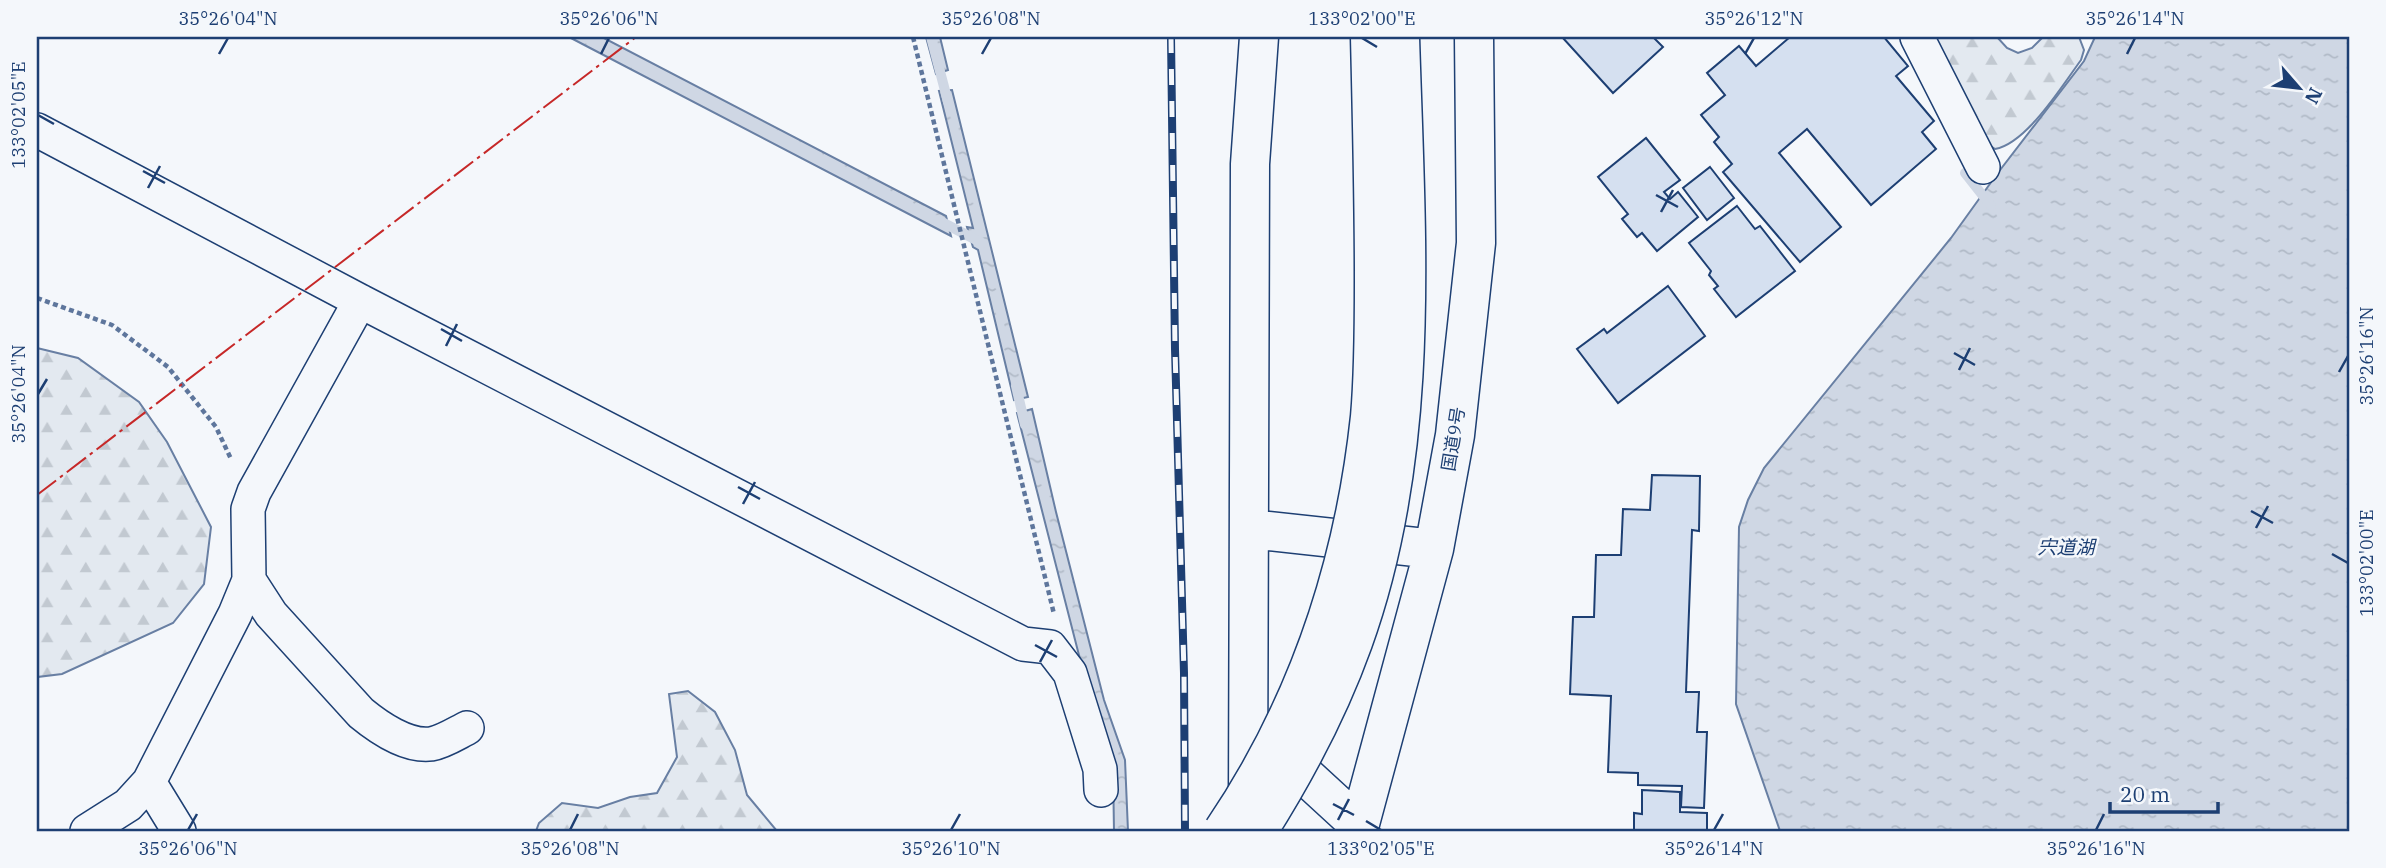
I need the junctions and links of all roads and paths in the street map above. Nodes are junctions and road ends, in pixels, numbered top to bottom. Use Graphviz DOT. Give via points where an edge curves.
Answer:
graph roads {
  1 [pos="913,37"];
  2 [pos="1259,37"];
  3 [pos="1370,37"];
  4 [pos="1400,37"];
  5 [pos="1474,37"];
  6 [pos="1917,37"];
  7 [pos="37,130"];
  8 [pos="1983,167"];
  9 [pos="37,298"];
  10 [pos="360,301"];
  11 [pos="254,492"];
  12 [pos="1250,529"];
  13 [pos="1434,549"];
  14 [pos="249,580"];
  15 [pos="1050,647"];
  16 [pos="1249,723"];
  17 [pos="467,728"];
  18 [pos="149,782"];
  19 [pos="1101,790"];
  20 [pos="1358,828"];
  21 [pos="87,831"];
  22 [pos="179,831"];
  23 [pos="1223,831"];
  24 [pos="1248,831"];
  25 [pos="1258,831"];
  1 -- 15 [label="path" via="1056,622"];
  2 -- 12 [label="highway" via="1250,164"];
  3 -- 23 [label="highway, bridge" via="1374,346 1362,476 1339,585 1305,680 1260,771"];
  4 -- 25 [label="highway, bridge" via="1407,252 1405,345 1392,486 1354,640 1310,743"];
  5 -- 13 [label="highway, 国道9号" via="1476,243 1455,435"];
  6 -- 8 [label="street"];
  7 -- 10 [label="street"];
  9 -- 11 [label="path" via="112,325 168,367 216,426 244,486"];
  10 -- 11 [label="street"];
  10 -- 15 [label="street" via="1023,643"];
  11 -- 14 [label="street" via="248,509"];
  12 -- 13 [label="highway"];
  12 -- 16 [label="highway"];
  13 -- 20 [label="highway, 国道9号"];
  14 -- 17 [label="street" via="271,614 376,725 414,742 432,744"];
  14 -- 18 [label="street"];
  15 -- 19 [label="street" via="1070,673 1100,769"];
  16 -- 20 [label="highway"];
  16 -- 24 [label="highway"];
  18 -- 21 [label="street" via="128,805"];
  18 -- 22 [label="street"];
}
